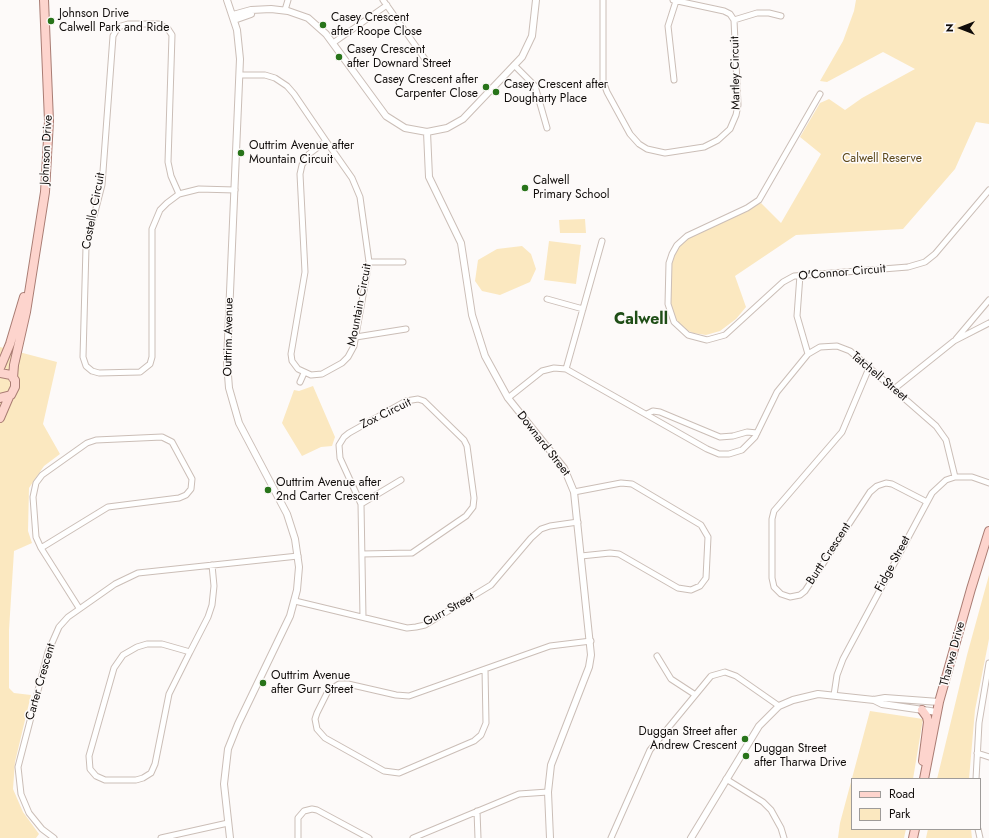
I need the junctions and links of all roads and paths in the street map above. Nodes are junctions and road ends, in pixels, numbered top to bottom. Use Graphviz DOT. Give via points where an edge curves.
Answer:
graph roads {
  1 [pos="40,0"];
  2 [pos="44,0"];
  3 [pos="227,0"];
  4 [pos="288,0"];
  5 [pos="383,0"];
  6 [pos="536,0"];
  7 [pos="603,0"];
  8 [pos="674,1"];
  9 [pos="387,5"];
  10 [pos="285,10"];
  11 [pos="781,16"];
  12 [pos="233,17"];
  13 [pos="734,20"];
  14 [pos="44,23"];
  15 [pos="333,43"];
  16 [pos="425,59"];
  17 [pos="514,65"];
  18 [pos="240,75"];
  19 [pos="674,80"];
  20 [pos="820,94"];
  21 [pos="547,128"];
  22 [pos="427,132"];
  23 [pos="326,141"];
  24 [pos="235,190"];
  25 [pos="989,190"];
  26 [pos="179,194"];
  27 [pos="602,240"];
  28 [pos="369,262"];
  29 [pos="403,262"];
  30 [pos="800,275"];
  31 [pos="32,276"];
  32 [pos="547,299"];
  33 [pos="989,300"];
  34 [pos="583,309"];
  35 [pos="989,323"];
  36 [pos="406,329"];
  37 [pos="356,337"];
  38 [pos="954,341"];
  39 [pos="808,354"];
  40 [pos="0,368"];
  41 [pos="869,368"];
  42 [pos="566,369"];
  43 [pos="0,373"];
  44 [pos="304,373"];
  45 [pos="13,378"];
  46 [pos="300,382"];
  47 [pos="894,389"];
  48 [pos="9,396"];
  49 [pos="0,398"];
  50 [pos="508,398"];
  51 [pos="647,414"];
  52 [pos="0,418"];
  53 [pos="757,433"];
  54 [pos="955,477"];
  55 [pos="401,480"];
  56 [pos="989,483"];
  57 [pos="574,492"];
  58 [pos="926,502"];
  59 [pos="361,504"];
  60 [pos="578,522"];
  61 [pos="989,531"];
  62 [pos="41,548"];
  63 [pos="362,554"];
  64 [pos="298,556"];
  65 [pos="581,556"];
  66 [pos="212,565"];
  67 [pos="295,601"];
  68 [pos="79,608"];
  69 [pos="363,617"];
  70 [pos="591,641"];
  71 [pos="190,652"];
  72 [pos="656,656"];
  73 [pos="989,664"];
  74 [pos="485,669"];
  75 [pos="694,694"];
  76 [pos="834,695"];
  77 [pos="874,700"];
  78 [pos="940,702"];
  79 [pos="780,706"];
  80 [pos="922,710"];
  81 [pos="937,712"];
  82 [pos="977,753"];
  83 [pos="989,757"];
  84 [pos="924,776"];
  85 [pos="976,778"];
  86 [pos="726,779"];
  87 [pos="548,792"];
  88 [pos="477,812"];
  89 [pos="228,823"];
  90 [pos="54,838"];
  91 [pos="161,838"];
  92 [pos="230,838"];
  93 [pos="298,838"];
  94 [pos="369,838"];
  95 [pos="413,838"];
  96 [pos="478,838"];
  97 [pos="550,838"];
  98 [pos="611,838"];
  99 [pos="691,838"];
  100 [pos="784,838"];
  1 -- 14 [label="main road, Johnson Drive"];
  2 -- 14 [label="main road, Johnson Drive"];
  3 -- 12 [label="street, Outtrim Avenue"];
  4 -- 10 [label="street"];
  5 -- 9 [label="street"];
  6 -- 17 [label="street" via="532,36 525,52"];
  7 -- 13 [label="street, Martley Circuit" via="605,88 633,137 646,148 656,152 704,147 718,140 730,129 738,105"];
  8 -- 13 [label="street, Martley Circuit" via="724,11"];
  8 -- 19 [label="street" via="668,26"];
  9 -- 15 [label="street"];
  9 -- 16 [label="street"];
  10 -- 12 [label="street" via="251,10"];
  10 -- 15 [label="street" via="313,21"];
  11 -- 13 [label="street" via="757,13"];
  12 -- 18 [label="street, Outtrim Avenue" via="240,49"];
  14 -- 31 [label="main road, Johnson Drive" via="49,85 48,156"];
  15 -- 22 [label="street" via="386,116 405,128"];
  17 -- 21 [label="street" via="535,86"];
  17 -- 22 [label="street" via="463,119 447,128"];
  18 -- 23 [label="street, Mountain Circuit" via="265,75 283,83 294,94"];
  18 -- 24 [label="street, Outtrim Avenue"];
  20 -- 30 [label="street, O'Connor Circuit" via="758,200 747,208 687,236 677,245 670,263 670,314 677,326 688,335 702,340 716,339 733,329 783,282"];
  22 -- 50 [label="street, Downard Street" via="429,177 462,242 471,310 477,333 485,356"];
  23 -- 28 [label="street, Mountain Circuit" via="357,187"];
  23 -- 44 [label="street" via="309,154 300,174 305,272 291,354 296,367"];
  24 -- 26 [label="street, Costello Circuit" via="199,189"];
  24 -- 64 [label="street, Outtrim Avenue" via="229,388 239,423 287,514"];
  25 -- 30 [label="street, O'Connor Circuit" via="935,254 925,262 908,267"];
  26 -- 26 [label="street, Costello Circuit" via="168,162 172,35 159,24 123,25 116,29 113,36 102,185 86,247 83,357 86,366 92,371 140,372 150,364 152,229 160,210"];
  27 -- 34 [label="street"];
  28 -- 29 [label="street"];
  28 -- 37 [label="street, Mountain Circuit"];
  30 -- 39 [label="street" via="797,316"];
  31 -- 40 [label="main road, Johnson Drive"];
  31 -- 45 [label="main road, Johnson Drive"];
  32 -- 34 [label="street"];
  33 -- 38 [label="street"];
  34 -- 42 [label="street"];
  35 -- 38 [label="street"];
  36 -- 37 [label="street"];
  37 -- 44 [label="street, Mountain Circuit" via="352,350 342,363 322,374"];
  38 -- 47 [label="street"];
  39 -- 41 [label="street, Tatchell Street" via="820,347 837,346 850,351"];
  39 -- 53 [label="street, Tatchell Street" via="777,392"];
  41 -- 47 [label="street, Tatchell Street"];
  41 -- 58 [label="street, Burtt Crescent" via="842,432 773,513 774,587 781,594 790,597 805,591 870,492 877,486 892,484"];
  42 -- 50 [label="street" via="542,371"];
  42 -- 51 [label="street, Tatchell Street"];
  43 -- 45 [label="main road"];
  44 -- 46 [label="street"];
  45 -- 48 [label="main road, Johnson Drive" via="16,387"];
  47 -- 54 [label="street, Tatchell Street" via="942,432"];
  48 -- 49 [label="main road"];
  48 -- 52 [label="main road"];
  50 -- 57 [label="street, Downard Street" via="564,468"];
  51 -- 53 [label="street, Tatchell Street" via="653,411 660,412 720,437 747,432"];
  51 -- 53 [label="street, Tatchell Street" via="720,454 742,450"];
  54 -- 56 [label="street" via="972,477"];
  54 -- 58 [label="street, Fidge Street" via="938,486"];
  55 -- 59 [label="street"];
  57 -- 60 [label="street, Downard Street"];
  57 -- 65 [label="street" via="621,483 632,484 701,524 708,537 706,578 700,586 691,590 678,588 619,554"];
  58 -- 76 [label="street, Fidge Street" via="841,664"];
  59 -- 63 [label="street, Zox Circuit"];
  59 -- 63 [label="street, Zox Circuit" via="339,452 340,442 348,433 406,401 418,399 429,404 464,440 468,449 474,498 470,512 412,553"];
  60 -- 65 [label="street, Downard Street"];
  60 -- 69 [label="street, Gurr Street" via="550,526 538,532 491,586 425,625 407,628"];
  61 -- 78 [label="main road, Tharwa Drive"];
  62 -- 62 [label="street" via="108,507 186,495 191,489 192,480 172,442 162,437 96,440 83,445 42,475 34,488 32,498 34,529"];
  62 -- 68 [label="street"];
  63 -- 69 [label="street, Zox Circuit"];
  64 -- 66 [label="street, Carter Crescent"];
  64 -- 67 [label="street, Outtrim Avenue"];
  65 -- 70 [label="street, Downard Street"];
  66 -- 68 [label="street, Carter Crescent" via="132,575"];
  66 -- 71 [label="street" via="212,605"];
  67 -- 69 [label="street, Gurr Street"];
  67 -- 89 [label="street, Outtrim Avenue" via="288,623 228,749 224,784"];
  68 -- 90 [label="street, Carter Crescent" via="64,622 52,639 18,767 21,794 29,813 42,829"];
  70 -- 74 [label="street" via="550,646"];
  70 -- 87 [label="street, Downard Street" via="589,667 551,765"];
  71 -- 71 [label="street" via="162,644 147,644 132,649 116,663 89,756 90,769 96,776 105,780 136,780 151,772 155,764 169,694"];
  72 -- 75 [label="street" via="672,678"];
  73 -- 82 [label="street"];
  74 -- 74 [label="street" via="486,723 481,735 474,741 401,772 393,774 384,771 325,738 317,729 317,713 328,691 339,684 409,696"];
  75 -- 79 [label="street" via="711,676 725,672 736,676"];
  75 -- 98 [label="street" via="650,750"];
  76 -- 77 [label="street"];
  76 -- 79 [label="street" via="805,696"];
  77 -- 78 [label="street" via="884,698"];
  77 -- 80 [label="street" via="882,704"];
  78 -- 81 [label="main road, Tharwa Drive"];
  79 -- 86 [label="street" via="759,726"];
  80 -- 81 [label="street"];
  80 -- 84 [label="main road" via="928,722 923,761"];
  81 -- 84 [label="main road, Tharwa Drive"];
  82 -- 83 [label="street"];
  82 -- 85 [label="street"];
  86 -- 99 [label="street"];
  86 -- 100 [label="street" via="763,802 771,810 782,828"];
  87 -- 88 [label="street" via="519,794"];
  87 -- 97 [label="street, Downard Street"];
  88 -- 95 [label="street"];
  88 -- 96 [label="street"];
  89 -- 91 [label="street"];
  89 -- 92 [label="street, Outtrim Avenue"];
  93 -- 94 [label="street" via="298,818 304,811 312,809"];
}
